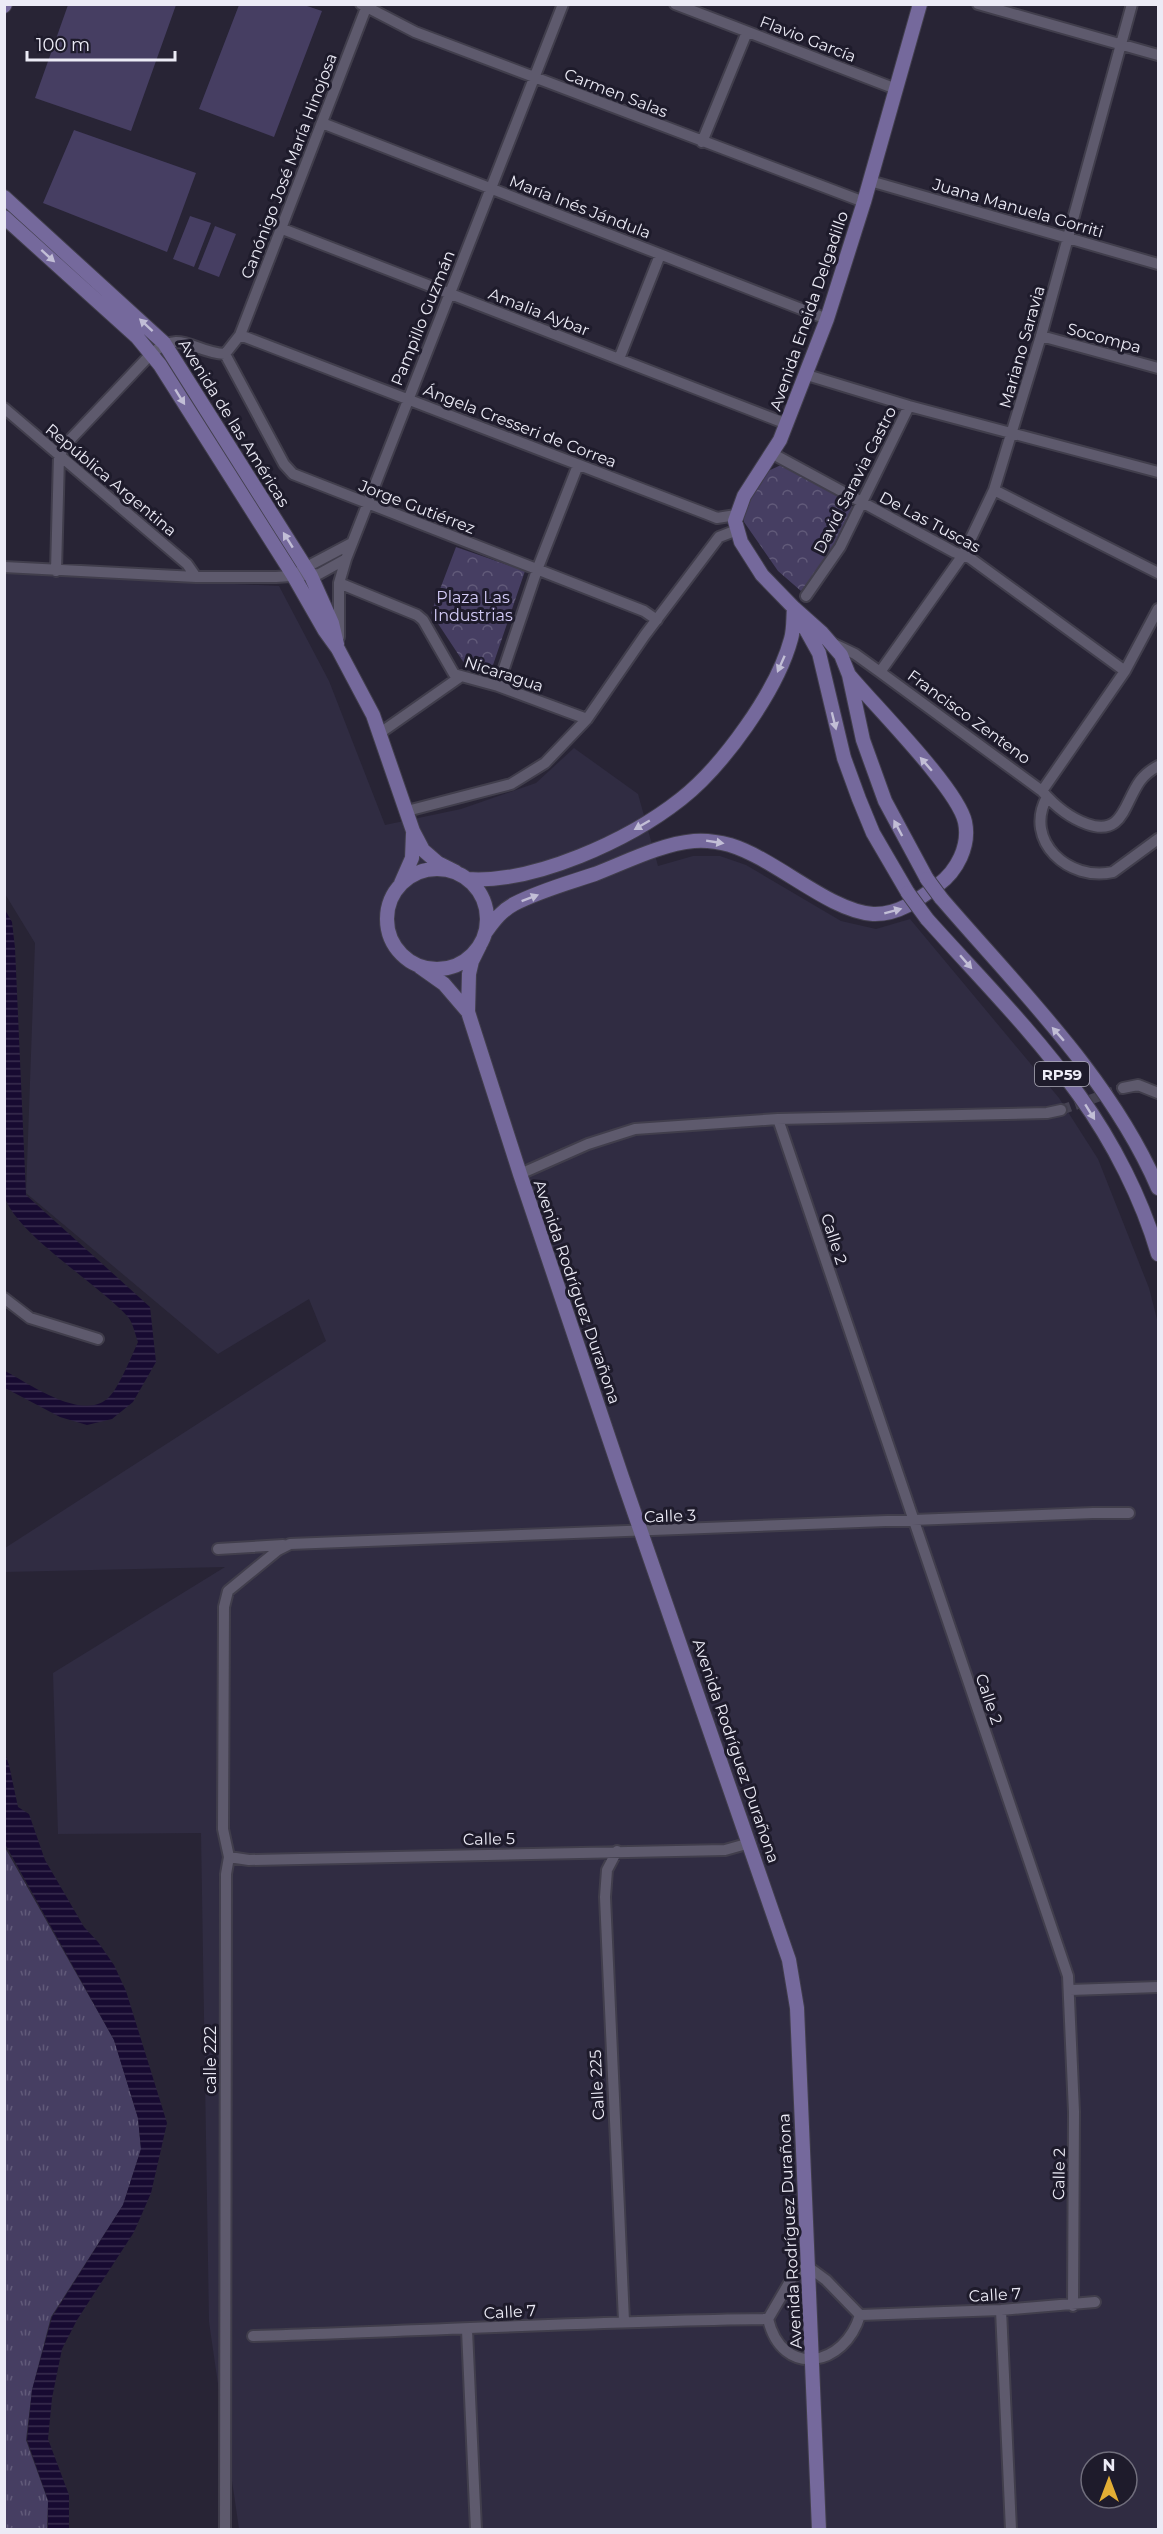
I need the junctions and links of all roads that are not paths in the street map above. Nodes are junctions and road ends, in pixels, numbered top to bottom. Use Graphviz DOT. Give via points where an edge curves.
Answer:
graph roads {
  1 [pos="563,4"];
  2 [pos="675,4"];
  3 [pos="920,4"];
  4 [pos="978,4"];
  5 [pos="1132,4"];
  6 [pos="363,6"];
  7 [pos="747,32"];
  8 [pos="1120,45"];
  9 [pos="1158,55"];
  10 [pos="534,77"];
  11 [pos="896,89"];
  12 [pos="322,123"];
  13 [pos="702,142"];
  14 [pos="870,181"];
  15 [pos="490,189"];
  16 [pos="4,196"];
  17 [pos="864,202"];
  18 [pos="4,217"];
  19 [pos="280,228"];
  20 [pos="1069,238"];
  21 [pos="660,255"];
  22 [pos="1158,264"];
  23 [pos="450,293"];
  24 [pos="827,319"];
  25 [pos="240,335"];
  26 [pos="1041,336"];
  27 [pos="164,343"];
  28 [pos="151,354"];
  29 [pos="225,354"];
  30 [pos="619,359"];
  31 [pos="1158,368"];
  32 [pos="807,375"];
  33 [pos="408,399"];
  34 [pos="909,406"];
  35 [pos="4,408"];
  36 [pos="787,424"];
  37 [pos="1013,434"];
  38 [pos="772,454"];
  39 [pos="59,456"];
  40 [pos="578,465"];
  41 [pos="1158,472"];
  42 [pos="994,490"];
  43 [pos="862,503"];
  44 [pos="368,505"];
  45 [pos="736,515"];
  46 [pos="737,530"];
  47 [pos="352,543"];
  48 [pos="963,555"];
  49 [pos="346,559"];
  50 [pos="4,567"];
  51 [pos="57,570"];
  52 [pos="537,570"];
  53 [pos="303,573"];
  54 [pos="1158,573"];
  55 [pos="196,577"];
  56 [pos="339,584"];
  57 [pos="806,596"];
  58 [pos="794,608"];
  59 [pos="1158,609"];
  60 [pos="657,620"];
  61 [pos="832,642"];
  62 [pos="339,649"];
  63 [pos="1125,671"];
  64 [pos="880,672"];
  65 [pos="849,675"];
  66 [pos="460,677"];
  67 [pos="498,687"];
  68 [pos="587,719"];
  69 [pos="381,734"];
  70 [pos="1158,766"];
  71 [pos="1045,794"];
  72 [pos="407,811"];
  73 [pos="412,831"];
  74 [pos="1158,839"];
  75 [pos="461,876"];
  76 [pos="401,884"];
  77 [pos="483,939"];
  78 [pos="415,964"];
  79 [pos="468,1012"];
  80 [pos="1123,1088"];
  81 [pos="1158,1093"];
  82 [pos="1060,1110"];
  83 [pos="778,1119"];
  84 [pos="520,1174"];
  85 [pos="1158,1188"];
  86 [pos="1158,1254"];
  87 [pos="4,1298"];
  88 [pos="98,1339"];
  89 [pos="1129,1514"];
  90 [pos="915,1521"];
  91 [pos="641,1532"];
  92 [pos="290,1545"];
  93 [pos="218,1549"];
  94 [pos="228,1591"];
  95 [pos="750,1843"];
  96 [pos="617,1851"];
  97 [pos="229,1857"];
  98 [pos="1158,1987"];
  99 [pos="1070,1990"];
  100 [pos="807,2266"];
  101 [pos="1095,2302"];
  102 [pos="1073,2306"];
  103 [pos="1001,2310"];
  104 [pos="860,2315"];
  105 [pos="768,2319"];
  106 [pos="624,2321"];
  107 [pos="467,2330"];
  108 [pos="254,2336"];
  109 [pos="813,2361"];
  110 [pos="225,2529"];
  111 [pos="476,2529"];
  112 [pos="819,2529"];
  113 [pos="1011,2529"];
  1 -- 10 [label="street, Pampillo Guzmán"];
  2 -- 7 [label="street, Flavio García"];
  3 -- 11 [label="main road, Avenida Eneida Delgadillo"];
  4 -- 8 [label="street"];
  5 -- 8 [label="street, Mariano Saravia"];
  6 -- 10 [label="street, Carmen Salas" via="415,32"];
  6 -- 12 [label="street, Canónigo José María Hinojosa"];
  7 -- 11 [label="street, Flavio García"];
  7 -- 13 [label="street"];
  8 -- 9 [label="street"];
  8 -- 20 [label="street, Mariano Saravia"];
  10 -- 13 [label="street, Carmen Salas"];
  10 -- 15 [label="street, Pampillo Guzmán"];
  11 -- 14 [label="main road, Avenida Eneida Delgadillo"];
  12 -- 15 [label="street, María Inés Jándula"];
  12 -- 19 [label="street, Canónigo José María Hinojosa"];
  13 -- 17 [label="street, Carmen Salas"];
  14 -- 17 [label="main road, Avenida Eneida Delgadillo"];
  14 -- 20 [label="street, Juana Manuela Gorriti"];
  15 -- 21 [label="street, María Inés Jándula"];
  15 -- 23 [label="street, Pampillo Guzmán"];
  27 -- 16 [label="main road, Avenida de las Américas, one-way"];
  17 -- 24 [label="main road, Avenida Eneida Delgadillo"];
  18 -- 28 [label="main road, Avenida de las Américas, one-way"];
  19 -- 23 [label="street, Amalia Aybar"];
  19 -- 25 [label="street, Canónigo José María Hinojosa"];
  20 -- 22 [label="street, Juana Manuela Gorriti"];
  20 -- 26 [label="street, Mariano Saravia"];
  21 -- 24 [label="street, María Inés Jándula"];
  21 -- 30 [label="street"];
  23 -- 30 [label="street, Amalia Aybar"];
  23 -- 33 [label="street, Pampillo Guzmán"];
  24 -- 32 [label="main road, Avenida Eneida Delgadillo"];
  25 -- 29 [label="street"];
  25 -- 33 [label="street, Ángela Cresseri de Correa"];
  26 -- 31 [label="street, Socompa"];
  26 -- 37 [label="street, Mariano Saravia"];
  27 -- 28 [label="street"];
  27 -- 29 [label="street" via="177,342"];
  53 -- 27 [label="main road, Avenida de las Américas, one-way"];
  28 -- 39 [label="street"];
  28 -- 53 [label="main road, Avenida de las Américas, one-way"];
  29 -- 44 [label="street, Jorge Gutiérrez" via="288,470"];
  30 -- 36 [label="street, Amalia Aybar"];
  32 -- 34 [label="street"];
  32 -- 36 [label="main road, Avenida Eneida Delgadillo"];
  33 -- 40 [label="street, Ángela Cresseri de Correa"];
  33 -- 44 [label="street, Pampillo Guzmán"];
  34 -- 37 [label="street"];
  34 -- 43 [label="street, David Saravia Castro"];
  35 -- 39 [label="street, República Argentina"];
  36 -- 38 [label="main road, Avenida Eneida Delgadillo"];
  37 -- 41 [label="street"];
  37 -- 42 [label="street, Mariano Saravia"];
  38 -- 43 [label="street, De Las Tuscas"];
  38 -- 45 [label="main road, Avenida Eneida Delgadillo"];
  39 -- 51 [label="street"];
  39 -- 55 [label="street, República Argentina" via="187,564"];
  40 -- 45 [label="street, Ángela Cresseri de Correa" via="717,518"];
  40 -- 52 [label="street"];
  42 -- 48 [label="street, Mariano Saravia"];
  42 -- 54 [label="street"];
  43 -- 48 [label="street, De Las Tuscas"];
  43 -- 57 [label="street, David Saravia Castro" via="831,564"];
  44 -- 47 [label="street, Pampillo Guzmán"];
  44 -- 52 [label="street, Jorge Gutiérrez"];
  45 -- 46 [label="main road"];
  46 -- 58 [label="main road" via="754,564"];
  46 -- 60 [label="street" via="718,537"];
  47 -- 49 [label="street, Pampillo Guzmán"];
  47 -- 53 [label="street"];
  48 -- 63 [label="street, De Las Tuscas"];
  48 -- 64 [label="street, Mariano Saravia"];
  49 -- 53 [label="street" via="328,570"];
  49 -- 56 [label="street, Pampillo Guzmán"];
  50 -- 51 [label="street"];
  51 -- 55 [label="street"];
  52 -- 60 [label="street, Jorge Gutiérrez" via="644,611"];
  52 -- 67 [label="street"];
  53 -- 55 [label="street"];
  53 -- 62 [label="main road, Avenida de las Américas" via="325,632"];
  56 -- 62 [label="street, Pampillo Guzmán"];
  56 -- 66 [label="street, Nicaragua" via="417,615 450,668"];
  58 -- 61 [label="main road"];
  58 -- 75 [label="main road, one-way" via="791,640 765,696 735,740 683,797 620,837 557,864 494,880"];
  58 -- 86 [label="main road, RP59, one-way, bridge" via="819,653 844,758 873,832 927,919 1079,1095 1136,1194"];
  59 -- 63 [label="street"];
  60 -- 68 [label="street"];
  61 -- 64 [label="street, Francisco Zenteno"];
  61 -- 65 [label="main road"];
  62 -- 69 [label="main road, Avenida de las Américas"];
  63 -- 71 [label="street"];
  64 -- 71 [label="street, Francisco Zenteno"];
  77 -- 65 [label="main road, one-way" via="497,917 524,900 693,841 728,844 751,852 836,902 862,912 897,911 924,896 945,880 960,859 966,832 961,810"];
  85 -- 65 [label="main road, RP59, one-way, bridge" via="1126,1125 1089,1072 927,879 885,801 863,740"];
  66 -- 67 [label="street, Nicaragua"];
  66 -- 69 [label="street"];
  67 -- 68 [label="street, Nicaragua"];
  68 -- 72 [label="street" via="545,763 522,779"];
  69 -- 72 [label="main road, Avenida de las Américas"];
  70 -- 71 [label="street, Francisco Zenteno" via="1142,779 1125,810 1108,828 1084,823 1056,806"];
  71 -- 74 [label="street" via="1045,843 1072,869 1113,872"];
  72 -- 73 [label="main road, Avenida de las Américas"];
  73 -- 75 [label="main road" via="431,859"];
  73 -- 76 [label="main road" via="411,858"];
  75 -- 76 [label="main road" via="441,869 427,870"];
  75 -- 77 [label="main road" via="484,901 487,915"];
  76 -- 78 [label="main road" via="388,907 389,934 394,946"];
  77 -- 78 [label="main road" via="464,960 444,968"];
  77 -- 79 [label="main road" via="469,974"];
  78 -- 79 [label="main road" via="444,984"];
  79 -- 84 [label="main road, Avenida Rodríguez Durañona"];
  80 -- 81 [label="street" via="1138,1085"];
  82 -- 83 [label="street"];
  83 -- 84 [label="street" via="635,1129 588,1144"];
  83 -- 90 [label="street, Calle 2"];
  84 -- 91 [label="main road, Avenida Rodríguez Durañona"];
  87 -- 88 [label="street" via="41,1323"];
  89 -- 90 [label="street, Calle 3"];
  90 -- 91 [label="street, Calle 3"];
  90 -- 99 [label="street, Calle 2" via="1064,1960"];
  91 -- 92 [label="street, Calle 3"];
  91 -- 95 [label="main road, Avenida Rodríguez Durañona"];
  92 -- 93 [label="street"];
  92 -- 94 [label="street, Calle 3" via="278,1550"];
  94 -- 97 [label="street, calle 222" via="224,1606 223,1829"];
  95 -- 96 [label="street, Calle 5" via="725,1850"];
  95 -- 100 [label="main road, Avenida Rodríguez Durañona" via="796,1992"];
  96 -- 97 [label="street, Calle 5" via="249,1860"];
  96 -- 106 [label="street, Calle 225" via="607,1870 605,1897"];
  97 -- 110 [label="street, calle 222"];
  98 -- 99 [label="street"];
  99 -- 102 [label="street, Calle 2"];
  100 -- 104 [label="street"];
  100 -- 105 [label="street" via="792,2278"];
  100 -- 109 [label="main road, Avenida Rodríguez Durañona"];
  101 -- 102 [label="street, Calle 7"];
  102 -- 103 [label="street, Calle 7"];
  103 -- 104 [label="street, Calle 7"];
  103 -- 113 [label="street"];
  104 -- 109 [label="street" via="853,2333 843,2344"];
  105 -- 106 [label="street, Calle 7"];
  105 -- 109 [label="street" via="780,2346"];
  106 -- 107 [label="street, Calle 7"];
  107 -- 108 [label="street, Calle 7"];
  107 -- 111 [label="street"];
  109 -- 112 [label="main road, Avenida Rodríguez Durañona"];
}
